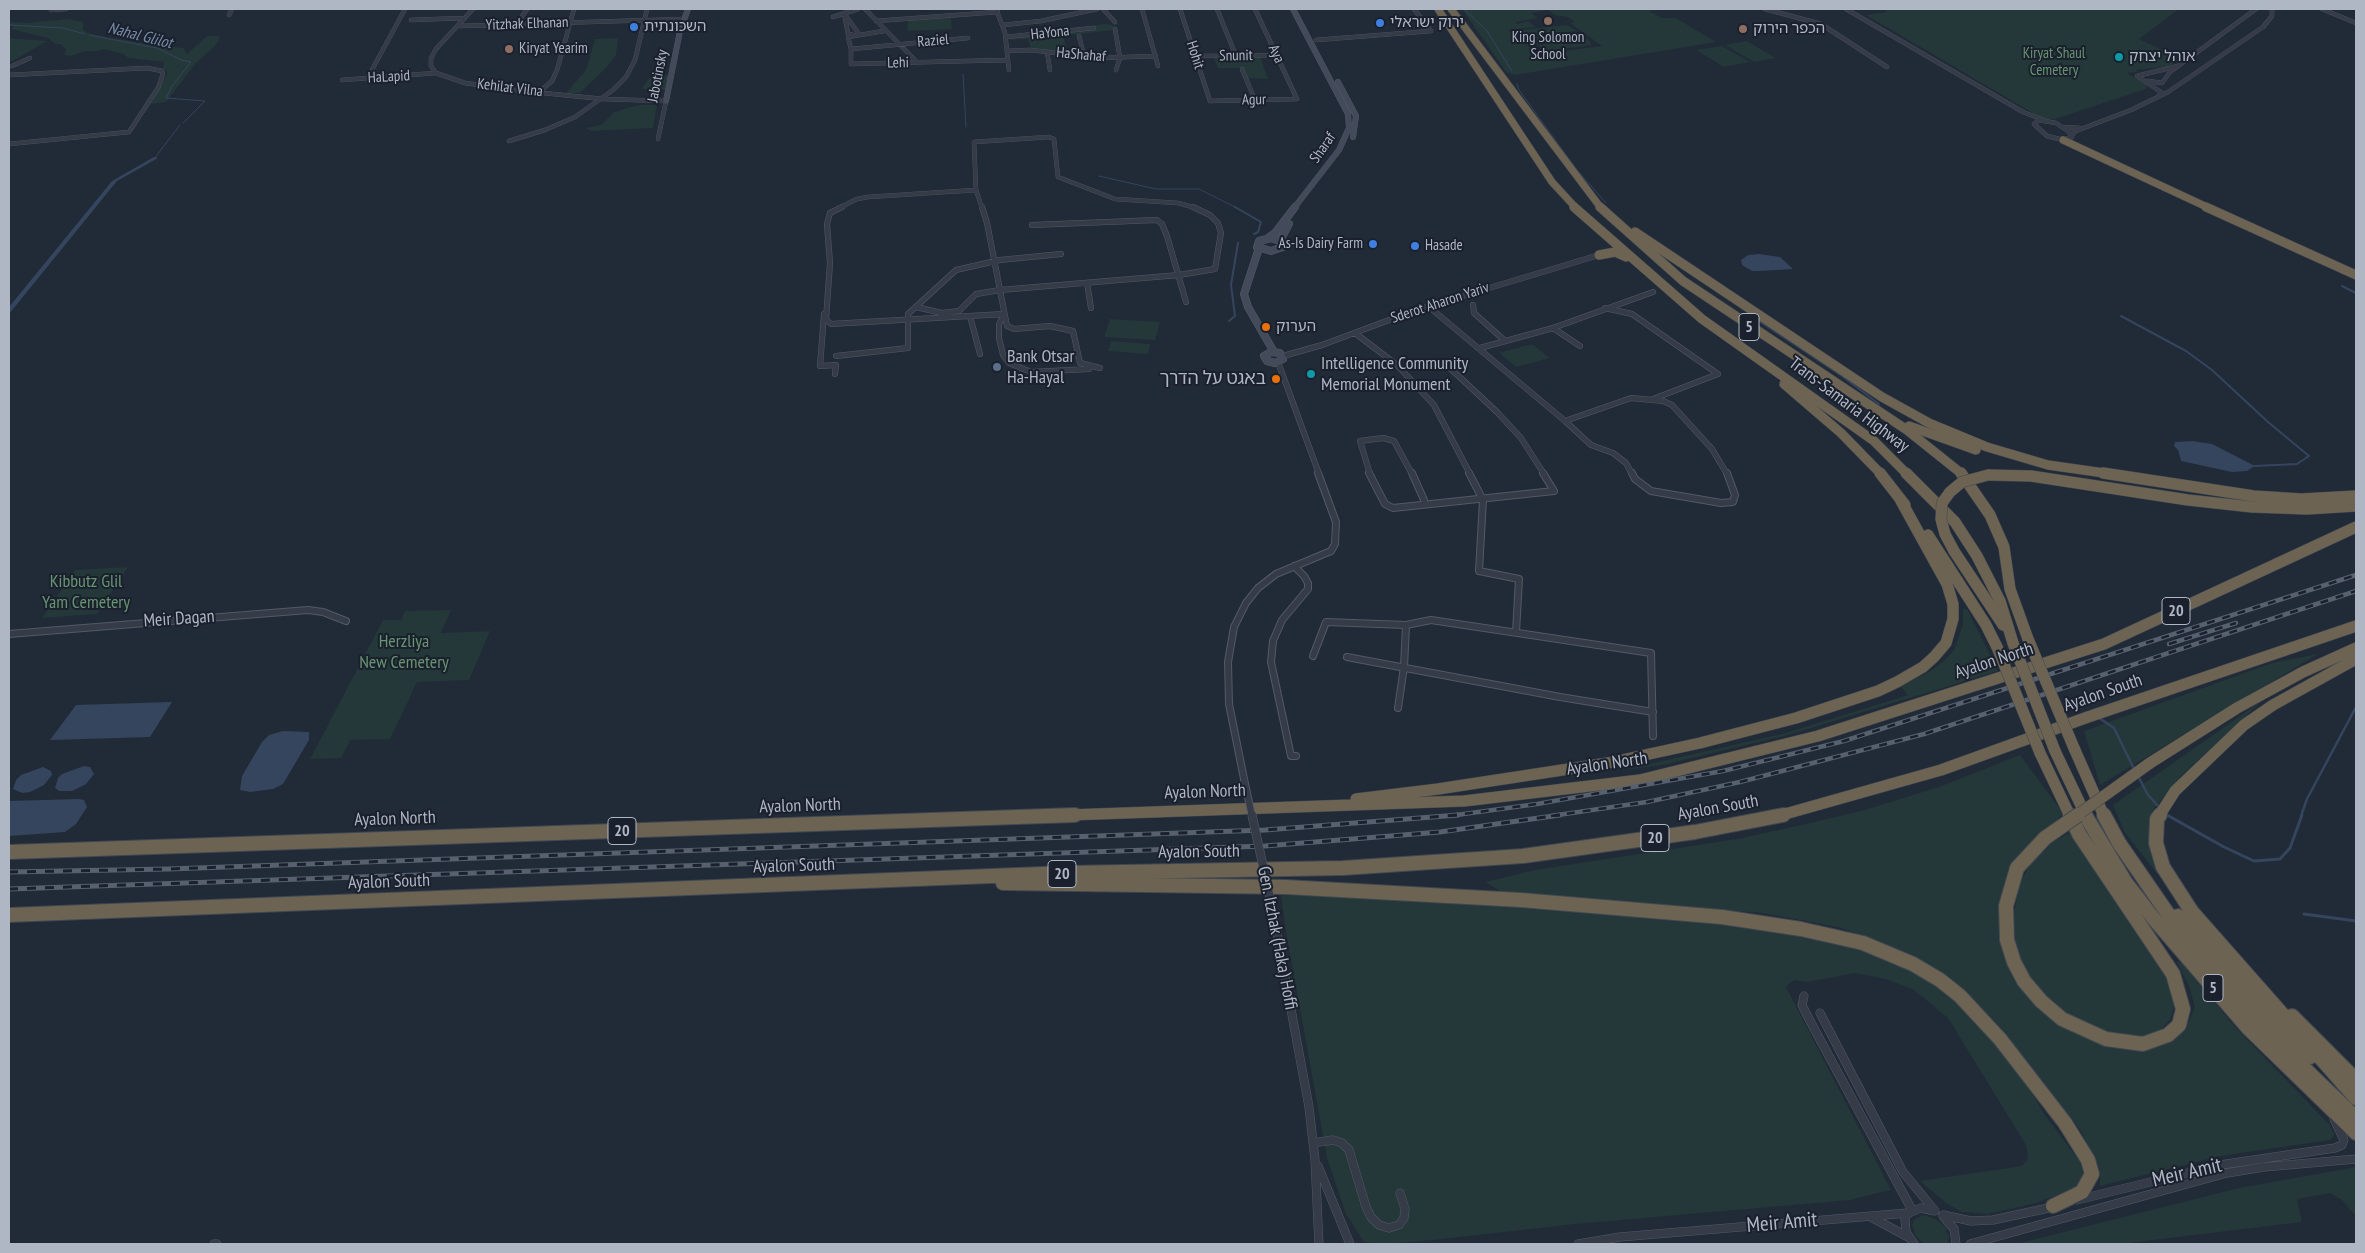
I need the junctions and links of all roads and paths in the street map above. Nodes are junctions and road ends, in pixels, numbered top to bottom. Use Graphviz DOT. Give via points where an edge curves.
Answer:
graph roads {
  1 [pos="52,9"];
  2 [pos="66,9"];
  3 [pos="232,9"];
  4 [pos="405,9"];
  5 [pos="473,9"];
  6 [pos="527,9"];
  7 [pos="574,9"];
  8 [pos="647,9"];
  9 [pos="689,9"];
  10 [pos="858,9"];
  11 [pos="865,9"];
  12 [pos="1076,9"];
  13 [pos="1097,9"];
  14 [pos="1103,9"];
  15 [pos="1142,9"];
  16 [pos="1180,9"];
  17 [pos="1217,9"];
  18 [pos="1255,9"];
  19 [pos="1293,9"];
  20 [pos="1298,9"];
  21 [pos="1414,9"];
  22 [pos="1438,9"];
  23 [pos="1451,9"];
  24 [pos="1457,9"];
  25 [pos="1765,9"];
  26 [pos="1846,9"];
  27 [pos="2256,9"];
  28 [pos="2272,9"];
  29 [pos="2322,9"];
  30 [pos="2330,9"];
  31 [pos="997,10"];
  32 [pos="844,13"];
  33 [pos="229,14"];
  34 [pos="1074,15"];
  35 [pos="833,17"];
  36 [pos="465,18"];
  37 [pos="685,18"];
  38 [pos="411,20"];
  39 [pos="645,20"];
  40 [pos="876,21"];
  41 [pos="2356,21"];
  42 [pos="570,22"];
  43 [pos="1115,22"];
  44 [pos="517,24"];
  45 [pos="1003,25"];
  46 [pos="460,26"];
  47 [pos="1094,28"];
  48 [pos="1115,28"];
  49 [pos="884,31"];
  50 [pos="859,34"];
  51 [pos="853,35"];
  52 [pos="1079,36"];
  53 [pos="1006,37"];
  54 [pos="968,38"];
  55 [pos="1316,40"];
  56 [pos="898,45"];
  57 [pos="851,50"];
  58 [pos="1006,51"];
  59 [pos="1047,52"];
  60 [pos="1277,55"];
  61 [pos="1084,56"];
  62 [pos="1156,56"];
  63 [pos="1195,56"];
  64 [pos="1236,56"];
  65 [pos="30,58"];
  66 [pos="1120,58"];
  67 [pos="1008,60"];
  68 [pos="918,63"];
  69 [pos="1493,65"];
  70 [pos="12,66"];
  71 [pos="1158,66"];
  72 [pos="2178,66"];
  73 [pos="1887,67"];
  74 [pos="1242,69"];
  75 [pos="1009,70"];
  76 [pos="1050,70"];
  77 [pos="1116,70"];
  78 [pos="436,74"];
  79 [pos="9,75"];
  80 [pos="2140,78"];
  81 [pos="367,79"];
  82 [pos="342,80"];
  83 [pos="539,92"];
  84 [pos="2161,92"];
  85 [pos="2168,92"];
  86 [pos="603,98"];
  87 [pos="1297,99"];
  88 [pos="1255,100"];
  89 [pos="666,101"];
  90 [pos="1210,101"];
  91 [pos="2023,112"];
  92 [pos="2046,121"];
  93 [pos="2034,122"];
  94 [pos="2062,127"];
  95 [pos="2072,135"];
  96 [pos="658,139"];
  97 [pos="2063,140"];
  98 [pos="509,141"];
  99 [pos="9,144"];
  100 [pos="1580,182"];
  101 [pos="976,190"];
  102 [pos="1032,225"];
  103 [pos="1601,232"];
  104 [pos="1268,238"];
  105 [pos="1280,241"];
  106 [pos="1259,248"];
  107 [pos="1271,251"];
  108 [pos="1061,254"];
  109 [pos="1599,254"];
  110 [pos="1254,260"];
  111 [pos="993,262"];
  112 [pos="1635,262"];
  113 [pos="1180,275"];
  114 [pos="2356,275"];
  115 [pos="1087,283"];
  116 [pos="1000,290"];
  117 [pos="1653,292"];
  118 [pos="827,298"];
  119 [pos="1186,302"];
  120 [pos="1474,305"];
  121 [pos="1428,306"];
  122 [pos="916,307"];
  123 [pos="1091,308"];
  124 [pos="1605,308"];
  125 [pos="1004,314"];
  126 [pos="970,316"];
  127 [pos="1702,319"];
  128 [pos="908,321"];
  129 [pos="1553,328"];
  130 [pos="1014,329"];
  131 [pos="1355,333"];
  132 [pos="999,338"];
  133 [pos="1504,340"];
  134 [pos="1580,346"];
  135 [pos="1480,348"];
  136 [pos="1274,352"];
  137 [pos="980,354"];
  138 [pos="836,356"];
  139 [pos="1280,359"];
  140 [pos="1451,369"];
  141 [pos="835,374"];
  142 [pos="1652,400"];
  143 [pos="1875,410"];
  144 [pos="1565,421"];
  145 [pos="2098,473"];
  146 [pos="2356,496"];
  147 [pos="1900,499"];
  148 [pos="1424,500"];
  149 [pos="1483,500"];
  150 [pos="2356,506"];
  151 [pos="2356,527"];
  152 [pos="1294,566"];
  153 [pos="346,621"];
  154 [pos="1406,625"];
  155 [pos="2356,626"];
  156 [pos="1516,632"];
  157 [pos="9,634"];
  158 [pos="2012,641"];
  159 [pos="2356,648"];
  160 [pos="1313,656"];
  161 [pos="1347,657"];
  162 [pos="2356,659"];
  163 [pos="1404,667"];
  164 [pos="1398,708"];
  165 [pos="1653,712"];
  166 [pos="1653,736"];
  167 [pos="1296,756"];
  168 [pos="1265,809"];
  169 [pos="9,852"];
  170 [pos="2136,869"];
  171 [pos="882,882"];
  172 [pos="2192,912"];
  173 [pos="9,915"];
  174 [pos="1804,996"];
  175 [pos="1820,1013"];
  176 [pos="2292,1071"];
  177 [pos="2356,1080"];
  178 [pos="2356,1098"];
  179 [pos="2356,1102"];
  180 [pos="2356,1118"];
  181 [pos="2356,1133"];
  182 [pos="1313,1143"];
  183 [pos="2356,1159"];
  184 [pos="1315,1160"];
  185 [pos="1400,1193"];
  186 [pos="2053,1206"];
  187 [pos="1910,1211"];
  188 [pos="1939,1213"];
  189 [pos="1868,1215"];
  190 [pos="1912,1241"];
  191 [pos="1319,1244"];
  192 [pos="1350,1244"];
  193 [pos="1578,1244"];
  194 [pos="1956,1244"];
  195 [pos="1970,1244"];
  1 -- 2 [label="street"];
  3 -- 33 [label="street"];
  4 -- 81 [label="street"];
  5 -- 36 [label="street"];
  6 -- 44 [label="street"];
  7 -- 42 [label="street"];
  8 -- 39 [label="street"];
  9 -- 37 [label="street, Jabotinsky"];
  10 -- 32 [label="street"];
  11 -- 40 [label="street"];
  12 -- 34 [label="street"];
  13 -- 34 [label="street"];
  14 -- 43 [label="street"];
  15 -- 62 [label="street"];
  16 -- 63 [label="street, Hohit"];
  17 -- 64 [label="street"];
  18 -- 60 [label="street, Aya"];
  19 -- 104 [label="street, Sharaf" via="1348,114 1349,128 1339,150"];
  20 -- 55 [label="street, Sharaf"];
  21 -- 55 [label="street" via="1430,31"];
  22 -- 103 [label="highway, 5" via="1552,182"];
  23 -- 69 [label="highway, 5"];
  24 -- 69 [label="highway"];
  25 -- 73 [label="street" via="1821,24"];
  26 -- 91 [label="street"];
  27 -- 72 [label="street"];
  28 -- 85 [label="street" via="2272,16 2263,27"];
  29 -- 41 [label="street"];
  30 -- 41 [label="street"];
  31 -- 40 [label="street"];
  31 -- 45 [label="street"];
  32 -- 35 [label="street"];
  32 -- 50 [label="street"];
  32 -- 51 [label="street" via="848,34"];
  34 -- 45 [label="street"];
  36 -- 38 [label="street"];
  36 -- 46 [label="street"];
  37 -- 39 [label="street, Yitzhak Elhanan"];
  37 -- 89 [label="street, Jabotinsky"];
  39 -- 42 [label="street, Yitzhak Elhanan"];
  39 -- 86 [label="street" via="632,69"];
  40 -- 49 [label="street"];
  42 -- 44 [label="street, Yitzhak Elhanan"];
  42 -- 83 [label="street" via="552,81"];
  44 -- 46 [label="street, Yitzhak Elhanan"];
  45 -- 53 [label="street"];
  46 -- 78 [label="street" via="431,58"];
  47 -- 53 [label="street, HaYona"];
  48 -- 66 [label="street"];
  49 -- 50 [label="street"];
  49 -- 56 [label="street"];
  50 -- 51 [label="street"];
  51 -- 57 [label="street" via="848,37"];
  52 -- 61 [label="street"];
  53 -- 58 [label="street"];
  54 -- 56 [label="street, Raziel"];
  55 -- 105 [label="street, Sharaf" via="1353,108 1355,129 1348,145 1284,230"];
  56 -- 57 [label="street, Lehi"];
  56 -- 68 [label="street"];
  57 -- 68 [label="street, Lehi" via="851,64"];
  58 -- 59 [label="street, HaShahaf"];
  58 -- 67 [label="street"];
  59 -- 61 [label="street, HaShahaf"];
  59 -- 76 [label="street"];
  60 -- 64 [label="street, Snunit"];
  60 -- 87 [label="street, Aya"];
  61 -- 66 [label="street, HaShahaf"];
  62 -- 66 [label="street, HaShahaf"];
  62 -- 71 [label="street"];
  63 -- 64 [label="street, Snunit"];
  63 -- 90 [label="street, Hohit"];
  65 -- 70 [label="street"];
  66 -- 77 [label="street"];
  67 -- 68 [label="street, Lehi"];
  67 -- 75 [label="street"];
  69 -- 100 [label="highway, 5"];
  72 -- 80 [label="street" via="2138,74"];
  72 -- 80 [label="street" via="2162,83"];
  74 -- 88 [label="street"];
  78 -- 81 [label="street, HaLapid"];
  78 -- 83 [label="street, Kehilat Vilna" via="465,82"];
  79 -- 99 [label="street" via="94,69 152,69 163,74 158,88 130,131"];
  80 -- 84 [label="street"];
  81 -- 82 [label="street, HaLapid"];
  83 -- 86 [label="street, Kehilat Vilna"];
  84 -- 85 [label="street"];
  84 -- 94 [label="street" via="2118,114 2077,129"];
  85 -- 95 [label="street"];
  86 -- 89 [label="street, Kehilat Vilna"];
  86 -- 98 [label="street" via="560,124"];
  87 -- 88 [label="street, Agur"];
  88 -- 90 [label="street, Agur"];
  89 -- 96 [label="street, Jabotinsky"];
  91 -- 92 [label="street"];
  91 -- 93 [label="street"];
  92 -- 93 [label="street"];
  92 -- 94 [label="street"];
  93 -- 97 [label="street" via="2043,134"];
  94 -- 95 [label="street"];
  95 -- 97 [label="street"];
  97 -- 114 [label="highway"];
  100 -- 143 [label="highway, 5" via="1622,229 1683,282"];
  100 -- 145 [label="highway" via="1626,226 1896,406 1947,432 2001,451 2048,465"];
  101 -- 111 [label="street" via="988,223"];
  101 -- 113 [label="street" via="974,142 1050,136 1054,140 1058,177 1115,199 1160,200 1193,207 1218,222 1221,233 1215,269"];
  101 -- 118 [label="street" via="868,197 830,213 826,224 830,263"];
  102 -- 113 [label="street" via="1157,220 1164,230"];
  103 -- 109 [label="highway" via="1610,247"];
  103 -- 112 [label="highway, 5"];
  104 -- 105 [label="street"];
  104 -- 106 [label="street, Sharaf" via="1258,242"];
  105 -- 107 [label="street" via="1283,247"];
  106 -- 107 [label="street"];
  106 -- 110 [label="street"];
  107 -- 110 [label="street"];
  108 -- 111 [label="street"];
  109 -- 112 [label="highway" via="1618,253"];
  109 -- 121 [label="street, Sderot Aharon Yariv"];
  110 -- 136 [label="street" via="1246,284 1245,301"];
  111 -- 116 [label="street"];
  111 -- 122 [label="street" via="956,270"];
  112 -- 127 [label="highway, Trans-Samaria Highway / 5"];
  113 -- 115 [label="street"];
  113 -- 119 [label="street"];
  115 -- 116 [label="street"];
  115 -- 123 [label="street"];
  116 -- 122 [label="street" via="976,294 959,311 942,313"];
  116 -- 125 [label="street"];
  117 -- 124 [label="street"];
  118 -- 128 [label="street" via="826,319 834,325"];
  118 -- 141 [label="street" via="820,366 836,365"];
  120 -- 133 [label="street" via="1474,313"];
  121 -- 131 [label="street, Sderot Aharon Yariv"];
  121 -- 135 [label="street"];
  122 -- 128 [label="street" via="908,314"];
  124 -- 129 [label="street"];
  124 -- 142 [label="street" via="1632,314 1718,374"];
  125 -- 126 [label="street"];
  125 -- 130 [label="street" via="1008,326"];
  125 -- 132 [label="street" via="999,324"];
  126 -- 128 [label="street"];
  126 -- 137 [label="street"];
  127 -- 147 [label="highway" via="1841,433"];
  127 -- 158 [label="highway, Trans-Samaria Highway / 5" via="1874,441 1921,486 1955,522 1977,556 2000,600"];
  128 -- 138 [label="street" via="906,350"];
  129 -- 133 [label="street"];
  129 -- 134 [label="street"];
  130 -- 132 [label="street"];
  130 -- 132 [label="street" via="1056,327 1074,332 1080,363 1100,368 1040,372 1022,369 1006,359"];
  131 -- 139 [label="street, Sderot Aharon Yariv"];
  131 -- 149 [label="street" via="1397,365 1434,405"];
  133 -- 135 [label="street"];
  135 -- 144 [label="street"];
  136 -- 139 [label="street"];
  136 -- 139 [label="street" via="1264,358 1269,362"];
  139 -- 152 [label="street, Gen. Itzhak (Haka) Hoffi" via="1336,522 1336,544 1331,551"];
  140 -- 149 [label="street" via="1521,438 1554,490"];
  142 -- 144 [label="street" via="1631,398"];
  142 -- 144 [label="street" via="1672,405 1712,449 1727,474 1735,496 1733,502 1705,501 1651,491 1634,479 1626,463 1613,453 1591,445"];
  143 -- 145 [label="highway" via="1966,448 2052,467"];
  143 -- 170 [label="highway, 5, bridge" via="1958,470 1990,515 2004,547 2010,589 2028,639 2105,818"];
  145 -- 146 [label="highway" via="2278,499"];
  147 -- 159 [label="highway, bridge" via="1937,548 1986,625 2040,754 2079,834 2173,974 2183,1009 2179,1025 2168,1035 2143,1044 2106,1039 2062,1019 2024,981 2014,962 2007,940 2005,917 2008,894 2022,861 2044,838 2150,763 2236,708"];
  147 -- 168 [label="highway" via="1947,584 1953,604 1953,619 1946,643 1934,657 1897,682 1796,718 1608,763 1438,789"];
  148 -- 149 [label="street" via="1394,441 1383,438 1360,441 1372,479 1385,504 1393,508"];
  149 -- 156 [label="street" via="1479,571 1519,579"];
  150 -- 158 [label="highway, bridge" via="2307,510 2252,507 2031,476 1988,475 1962,482 1942,503 1941,519 1945,534"];
  151 -- 168 [label="highway, Ayalon North / 20" via="2104,644 1818,736 1753,753 1640,780 1464,801"];
  152 -- 167 [label="street" via="1304,576 1308,589 1282,620 1271,662 1291,756"];
  152 -- 182 [label="street, Gen. Itzhak (Haka) Hoffi, bridge" via="1276,574 1258,588 1243,608 1231,637 1229,704 1274,917"];
  153 -- 157 [label="street, Meir Dagan" via="324,612 308,610"];
  154 -- 156 [label="street" via="1440,620"];
  154 -- 160 [label="street" via="1326,622"];
  154 -- 163 [label="street"];
  155 -- 171 [label="highway, Ayalon South / 20" via="1941,770 1829,803 1695,832 1523,856 1343,868 1067,873"];
  156 -- 165 [label="street" via="1651,653"];
  158 -- 176 [label="highway, Trans-Samaria Highway / 5, bridge" via="2055,751 2108,855 2154,919 2248,1028"];
  161 -- 163 [label="street"];
  162 -- 172 [label="highway" via="2273,705 2244,725 2186,779 2166,803 2157,819 2159,856 2172,883"];
  163 -- 164 [label="street"];
  163 -- 165 [label="street"];
  165 -- 166 [label="street"];
  168 -- 169 [label="highway, Ayalon North / 20"];
  170 -- 179 [label="highway" via="2274,1021"];
  170 -- 180 [label="highway" via="2177,927 2235,996"];
  171 -- 173 [label="highway, Ayalon South / 20"];
  171 -- 186 [label="highway" via="1285,887 1521,900 1722,917 1801,929 1863,943 1913,964 1960,996 2000,1039 2064,1122 2081,1147 2092,1174 2082,1192"];
  172 -- 177 [label="highway"];
  172 -- 178 [label="highway"];
  174 -- 187 [label="street" via="1802,1004 1810,1021"];
  175 -- 188 [label="street" via="1903,1172"];
  176 -- 181 [label="highway, 5"];
  176 -- 186 [label="street, Meir Amit" via="2334,1119 2342,1132 2342,1145 2220,1165"];
  182 -- 184 [label="street, Gen. Itzhak (Haka) Hoffi"];
  182 -- 185 [label="street" via="1333,1140 1349,1150 1370,1217 1378,1225 1389,1228 1399,1225 1404,1218"];
  183 -- 195 [label="street, Meir Amit" via="2227,1173"];
  184 -- 191 [label="street, Gen. Itzhak (Haka) Hoffi"];
  184 -- 192 [label="street, Gen. Itzhak (Haka) Hoffi"];
  186 -- 188 [label="street, Meir Amit" via="1993,1220 1965,1220"];
  187 -- 188 [label="street, Meir Amit" via="1920,1208"];
  187 -- 189 [label="street, Meir Amit"];
  187 -- 190 [label="street" via="1904,1225"];
  188 -- 194 [label="street" via="1954,1228"];
  189 -- 190 [label="street"];
  189 -- 193 [label="street, Meir Amit" via="1620,1237"];
}
